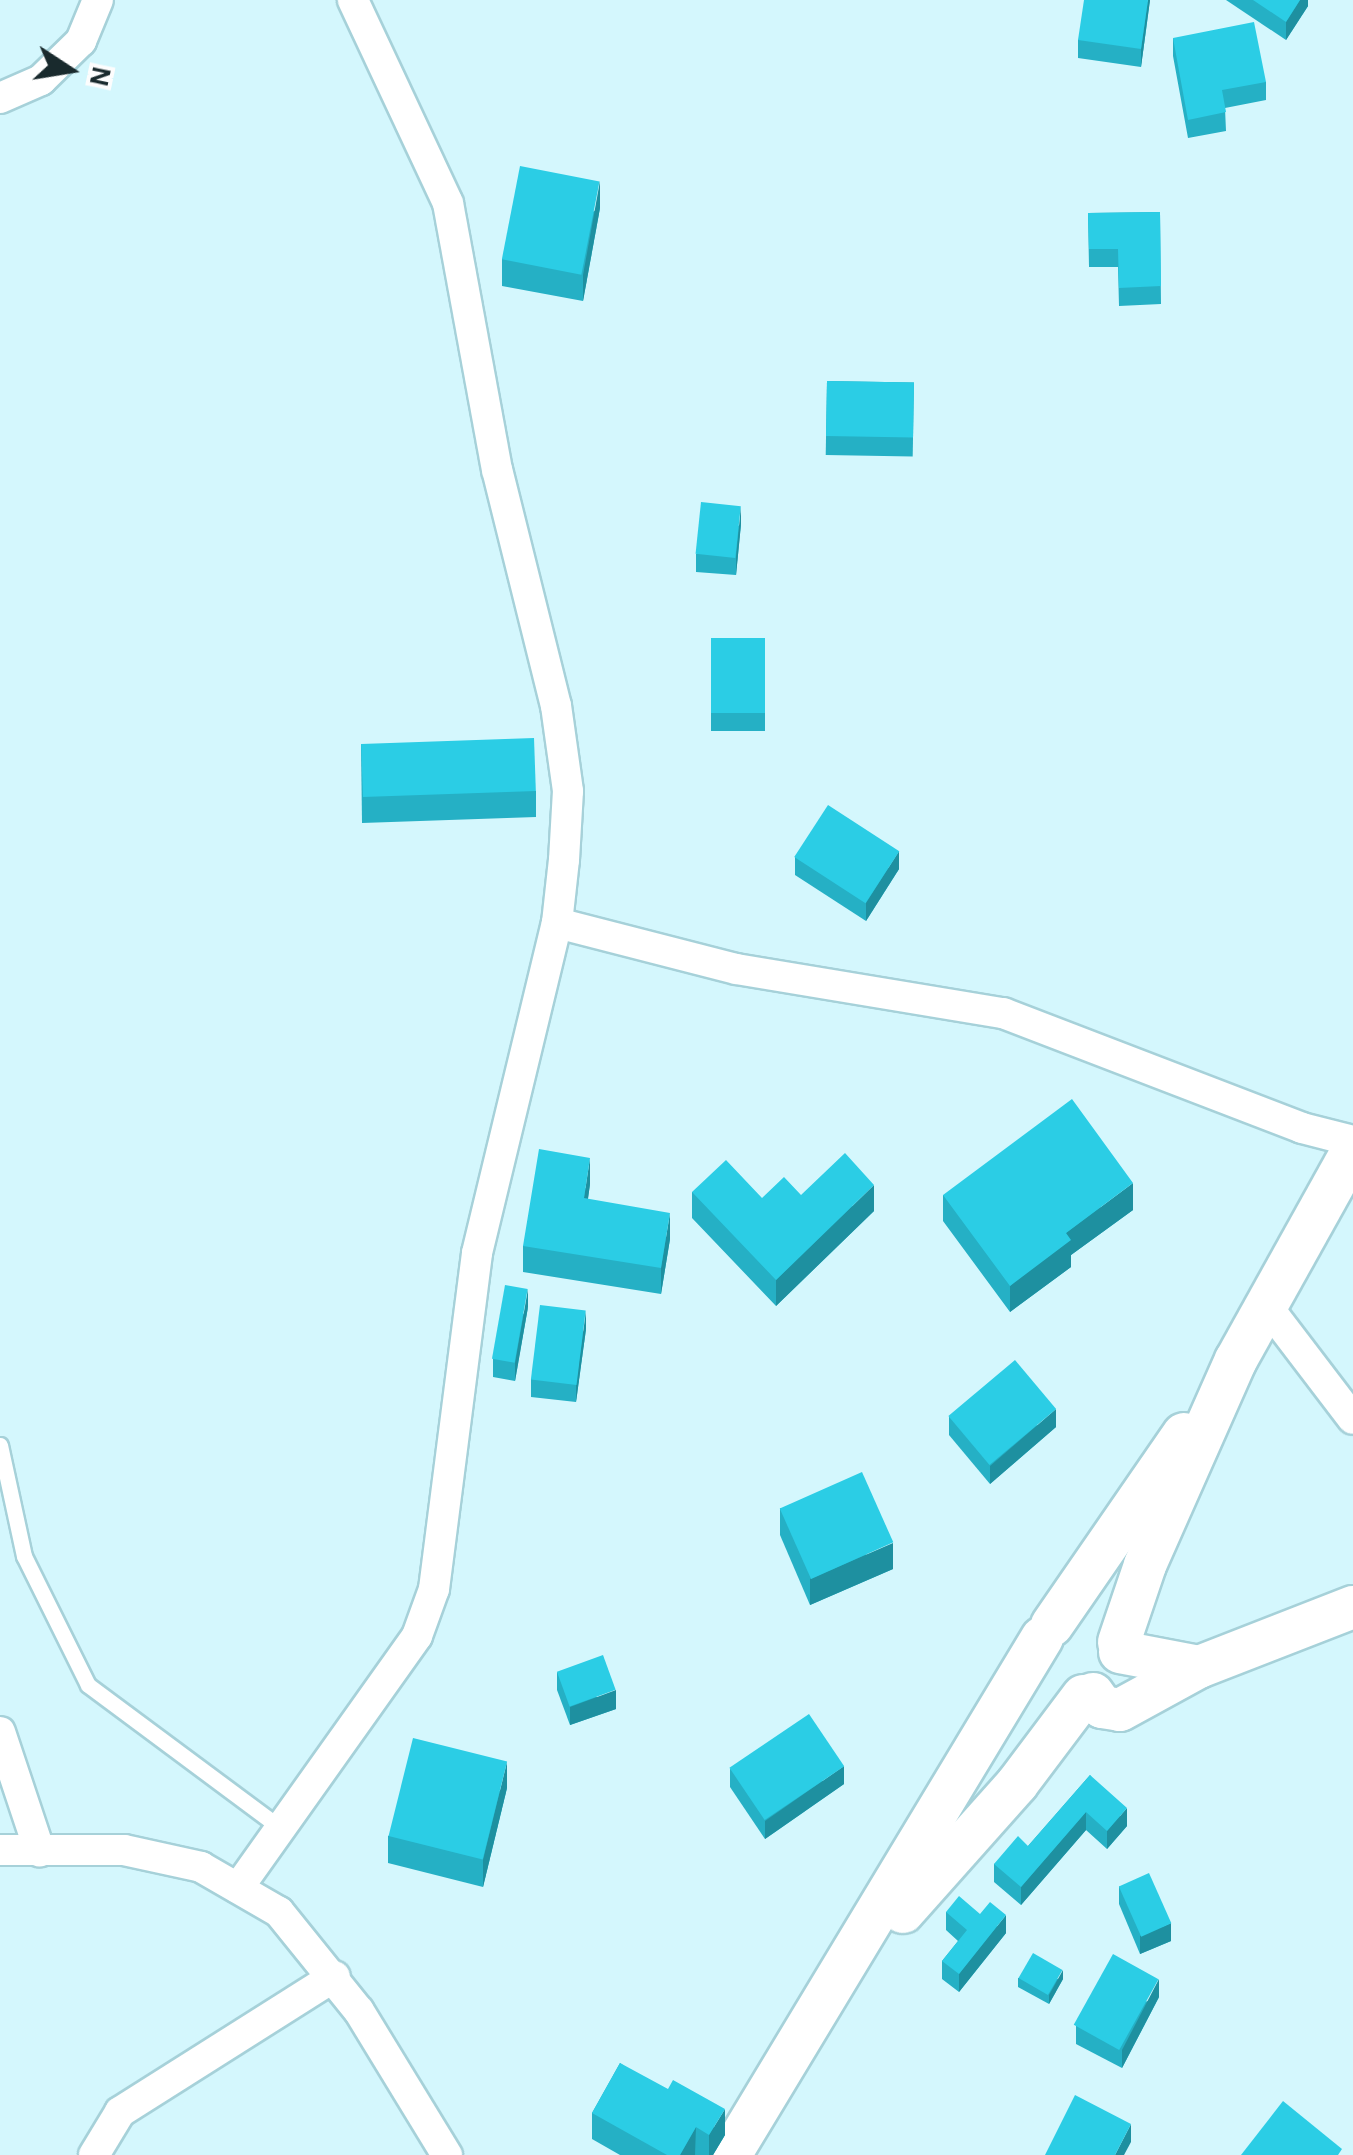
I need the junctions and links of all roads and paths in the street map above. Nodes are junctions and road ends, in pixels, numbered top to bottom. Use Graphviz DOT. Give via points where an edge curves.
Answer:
graph roads {
  1 [pos="98,0"];
  2 [pos="353,0"];
  3 [pos="0,98"];
  4 [pos="557,923"];
  5 [pos="1353,1141"];
  6 [pos="1353,1150"];
  7 [pos="1266,1306"];
  8 [pos="1236,1360"];
  9 [pos="1353,1420"];
  10 [pos="0,1445"];
  11 [pos="1353,1607"];
  12 [pos="1047,1632"];
  13 [pos="1120,1647"];
  14 [pos="1199,1667"];
  15 [pos="1088,1695"];
  16 [pos="0,1732"];
  17 [pos="279,1827"];
  18 [pos="0,1850"];
  19 [pos="40,1852"];
  20 [pos="238,1888"];
  21 [pos="335,1976"];
  22 [pos="824,2003"];
  23 [pos="94,2155"];
  24 [pos="446,2155"];
  25 [pos="730,2155"];
  1 -- 3 [label="street" via="81,42 41,80"];
  2 -- 4 [label="street" via="448,203 497,470 556,706 568,791"];
  4 -- 5 [label="street" via="736,969 1002,1013 1302,1128"];
  4 -- 17 [label="street" via="477,1253 434,1589 416,1636"];
  6 -- 7 [label="main road"];
  7 -- 8 [label="main road"];
  7 -- 9 [label="street"];
  8 -- 12 [label="main road"];
  8 -- 13 [label="main road" via="1145,1565"];
  10 -- 17 [label="lane" via="24,1556 88,1685"];
  11 -- 14 [label="main road"];
  12 -- 13 [label="main road" via="1066,1616 1098,1618"];
  12 -- 15 [label="main road" via="1042,1671 1052,1686"];
  12 -- 22 [label="main road"];
  13 -- 14 [label="main road"];
  13 -- 15 [label="main road" via="1108,1685"];
  14 -- 15 [label="main road" via="1120,1710"];
  15 -- 22 [label="main road"];
  16 -- 19 [label="street"];
  17 -- 20 [label="street"];
  18 -- 19 [label="street"];
  19 -- 20 [label="street" via="124,1850 201,1867"];
  20 -- 21 [label="street" via="279,1912"];
  21 -- 23 [label="street" via="120,2112"];
  21 -- 24 [label="street"];
  22 -- 25 [label="main road"];
}
